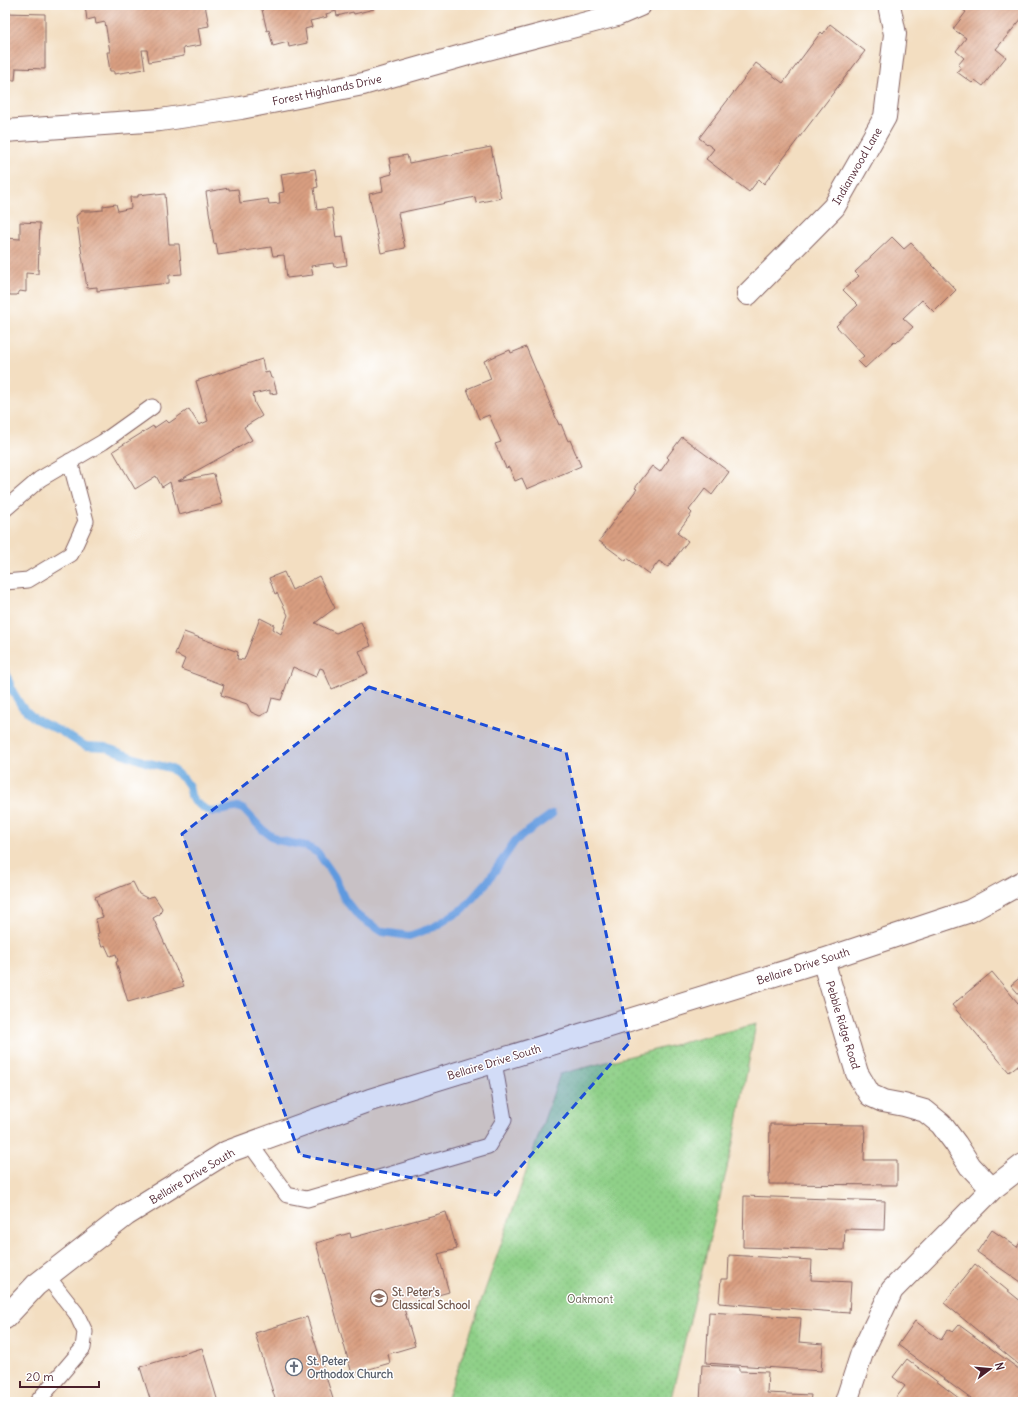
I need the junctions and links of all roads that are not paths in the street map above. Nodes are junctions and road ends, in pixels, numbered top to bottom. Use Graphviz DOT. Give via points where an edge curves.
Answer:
graph roads {
  1 [pos="640,5"];
  2 [pos="889,5"];
  3 [pos="5,131"];
  4 [pos="748,294"];
  5 [pos="152,407"];
  6 [pos="70,461"];
  7 [pos="5,509"];
  8 [pos="5,582"];
  9 [pos="1023,882"];
  10 [pos="823,960"];
  11 [pos="494,1062"];
  12 [pos="250,1144"];
  13 [pos="1023,1165"];
  14 [pos="992,1190"];
  15 [pos="47,1276"];
  16 [pos="5,1318"];
  17 [pos="37,1402"];
  18 [pos="846,1402"];
  1 -- 3 [label="street, Forest Highlands Drive" via="617,15 356,86 241,108 160,120"];
  2 -- 4 [label="street, Indianwood Lane" via="896,34 885,117 834,207"];
  5 -- 6 [label="lane" via="104,442"];
  6 -- 7 [label="lane" via="40,479"];
  6 -- 8 [label="lane" via="86,521 71,554 28,580"];
  9 -- 10 [label="street, Bellaire Drive South" via="970,911"];
  10 -- 11 [label="street, Bellaire Drive South"];
  10 -- 14 [label="street, Pebble Ridge Road" via="857,1073 870,1095 883,1101 925,1111 942,1124 970,1166"];
  11 -- 12 [label="street, Bellaire Drive South" via="370,1100"];
  11 -- 12 [label="lane" via="504,1120 488,1146 307,1199 287,1195"];
  12 -- 15 [label="street, Bellaire Drive South" via="226,1152 126,1215"];
  13 -- 14 [label="street"];
  14 -- 18 [label="street" via="892,1290 862,1353"];
  15 -- 16 [label="street, Bellaire Drive South"];
  15 -- 17 [label="lane" via="76,1313 85,1332 83,1348"];
}
